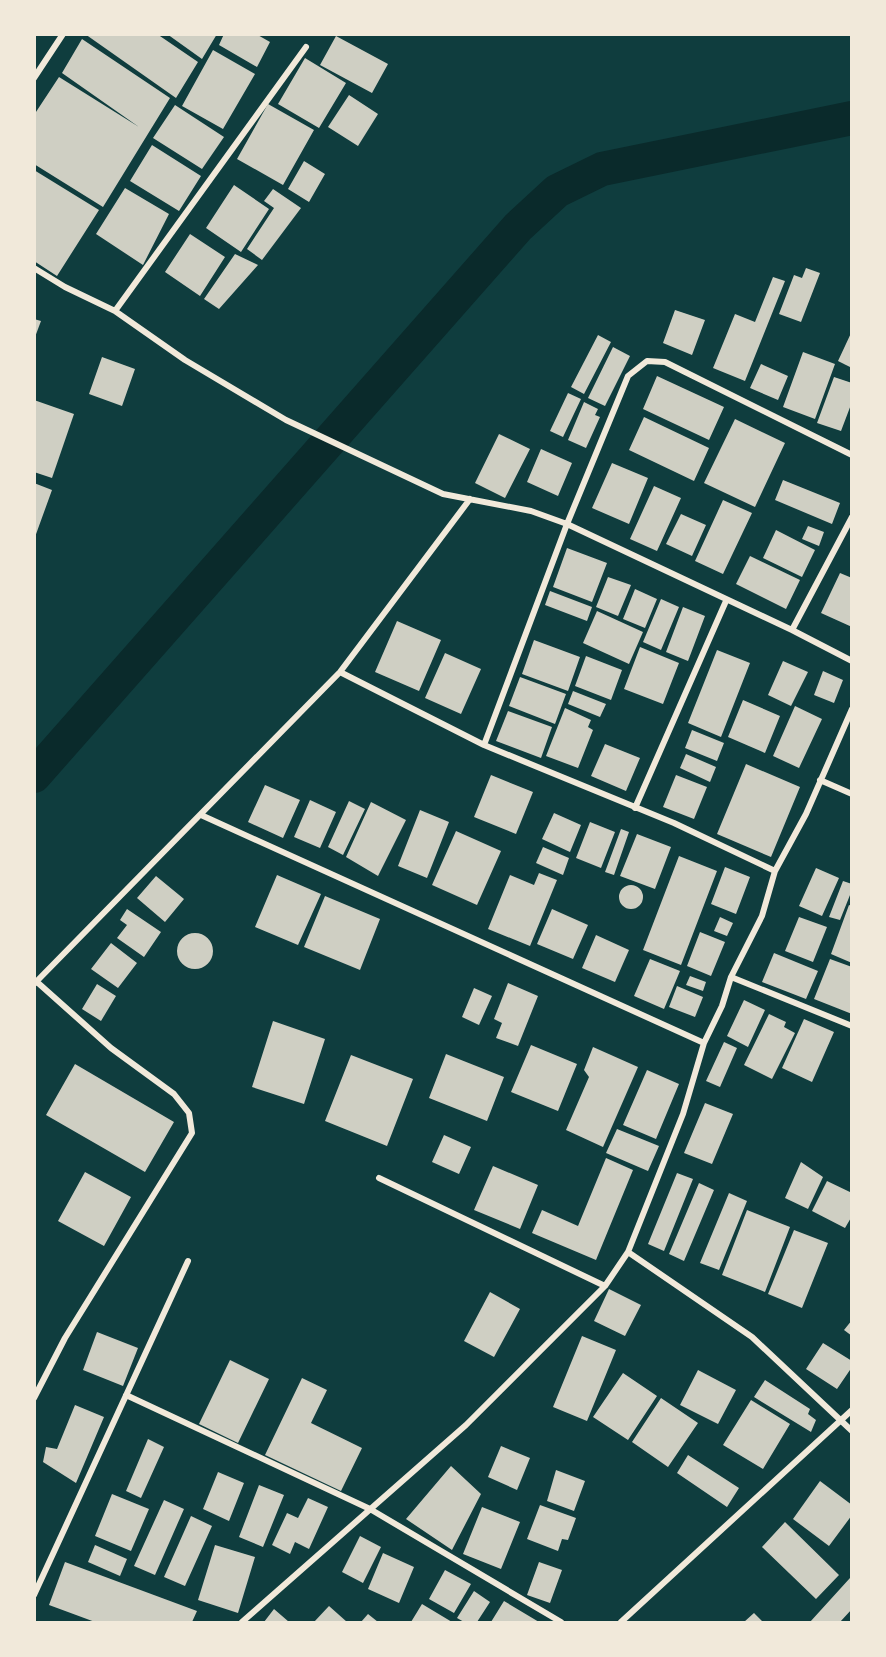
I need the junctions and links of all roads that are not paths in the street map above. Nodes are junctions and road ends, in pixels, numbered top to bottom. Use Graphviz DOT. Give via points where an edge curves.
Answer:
graph roads {
  1 [pos="63,34"];
  2 [pos="306,47"];
  3 [pos="34,78"];
  4 [pos="34,268"];
  5 [pos="115,312"];
  6 [pos="852,455"];
  7 [pos="470,499"];
  8 [pos="852,517"];
  9 [pos="567,524"];
  10 [pos="726,601"];
  11 [pos="792,630"];
  12 [pos="852,661"];
  13 [pos="340,672"];
  14 [pos="852,709"];
  15 [pos="484,745"];
  16 [pos="820,780"];
  17 [pos="852,794"];
  18 [pos="634,808"];
  19 [pos="201,815"];
  20 [pos="775,871"];
  21 [pos="731,977"];
  22 [pos="36,983"];
  23 [pos="852,1026"];
  24 [pos="704,1043"];
  25 [pos="379,1178"];
  26 [pos="628,1252"];
  27 [pos="188,1261"];
  28 [pos="605,1286"];
  29 [pos="126,1395"];
  30 [pos="34,1398"];
  31 [pos="852,1410"];
  32 [pos="842,1420"];
  33 [pos="852,1431"];
  34 [pos="370,1509"];
  35 [pos="34,1595"];
  36 [pos="242,1623"];
  37 [pos="561,1623"];
  38 [pos="621,1623"];
  1 -- 3 [label="street"];
  2 -- 5 [label="street"];
  4 -- 5 [label="street"];
  5 -- 7 [label="street" via="185,360 286,420 443,494"];
  6 -- 9 [label="street" via="665,362 647,361 628,376"];
  7 -- 9 [label="street" via="531,511"];
  7 -- 13 [label="street"];
  8 -- 11 [label="street"];
  9 -- 10 [label="street"];
  9 -- 15 [label="street"];
  10 -- 11 [label="street"];
  10 -- 18 [label="street"];
  11 -- 12 [label="street"];
  13 -- 15 [label="street"];
  13 -- 19 [label="street"];
  14 -- 16 [label="street"];
  15 -- 18 [label="street"];
  16 -- 17 [label="street"];
  16 -- 20 [label="street"];
  18 -- 20 [label="street"];
  19 -- 22 [label="street"];
  19 -- 24 [label="street"];
  20 -- 21 [label="street" via="762,916"];
  21 -- 23 [label="street"];
  21 -- 24 [label="street"];
  22 -- 30 [label="street" via="111,1048 174,1094 189,1113 192,1133 65,1338"];
  24 -- 26 [label="street" via="683,1114"];
  25 -- 28 [label="street"];
  26 -- 28 [label="street"];
  26 -- 32 [label="street" via="752,1337"];
  27 -- 29 [label="street"];
  28 -- 34 [label="street" via="466,1425"];
  29 -- 34 [label="street"];
  29 -- 35 [label="street"];
  31 -- 32 [label="street"];
  32 -- 33 [label="street"];
  32 -- 38 [label="street"];
  34 -- 36 [label="street"];
  34 -- 37 [label="street"];
}
